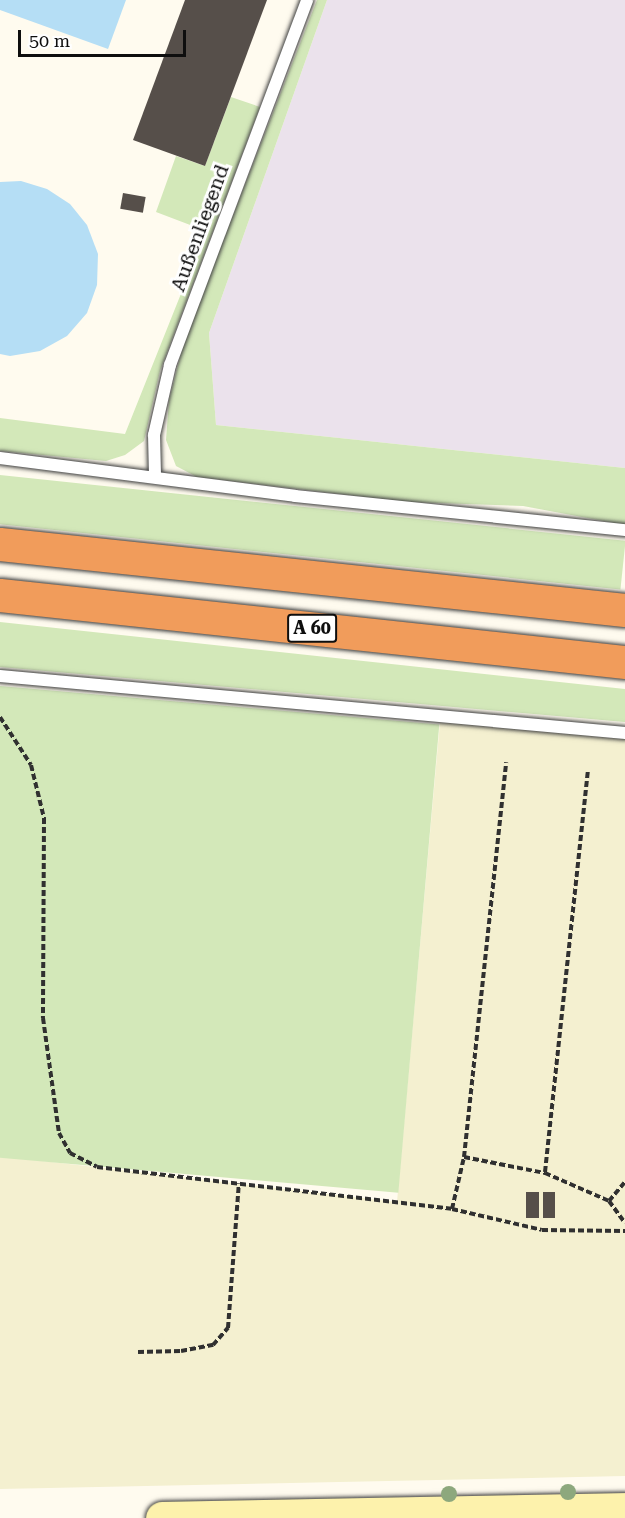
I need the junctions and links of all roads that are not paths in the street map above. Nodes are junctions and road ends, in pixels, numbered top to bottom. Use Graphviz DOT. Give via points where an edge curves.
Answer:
graph roads {
  1 [pos="307,0"];
  2 [pos="0,458"];
  3 [pos="155,475"];
  4 [pos="625,530"];
  5 [pos="0,544"];
  6 [pos="0,595"];
  7 [pos="625,610"];
  8 [pos="625,662"];
  9 [pos="0,676"];
  10 [pos="625,732"];
  11 [pos="625,1509"];
  12 [pos="162,1518"];
  1 -- 3 [label="lane, Außenliegend" via="170,365 154,435"];
  2 -- 3 [label="lane"];
  3 -- 4 [label="lane" via="295,496"];
  5 -- 7 [label="highway"];
  6 -- 8 [label="highway, A 60"];
  9 -- 10 [label="lane"];
  11 -- 12 [label="main road"];
}
